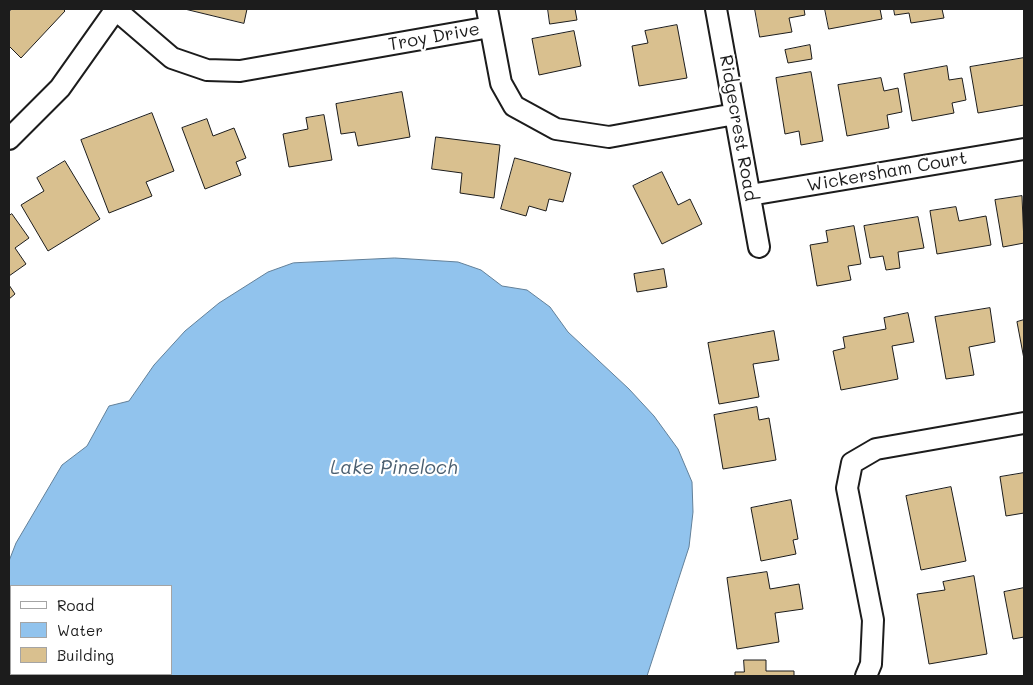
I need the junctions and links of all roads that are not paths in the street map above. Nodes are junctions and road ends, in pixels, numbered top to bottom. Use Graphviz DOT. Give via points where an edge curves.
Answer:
graph roads {
  1 [pos="116,9"];
  2 [pos="716,9"];
  3 [pos="489,18"];
  4 [pos="735,114"];
  5 [pos="9,139"];
  6 [pos="1024,148"];
  7 [pos="750,195"];
  8 [pos="759,247"];
  9 [pos="1024,423"];
  10 [pos="866,676"];
  1 -- 3 [label="street, Troy Drive" via="172,58 207,70 240,72"];
  1 -- 5 [label="street" via="60,88"];
  2 -- 4 [label="street, Ridgecrest Road"];
  3 -- 4 [label="street, Troy Drive" via="501,83 514,106 556,129 609,137"];
  4 -- 7 [label="street, Ridgecrest Road"];
  6 -- 7 [label="street, Wickersham Court"];
  7 -- 8 [label="street, Ridgecrest Road"];
  9 -- 10 [label="street" via="876,449 852,464 846,488 873,620 871,664"];
}
